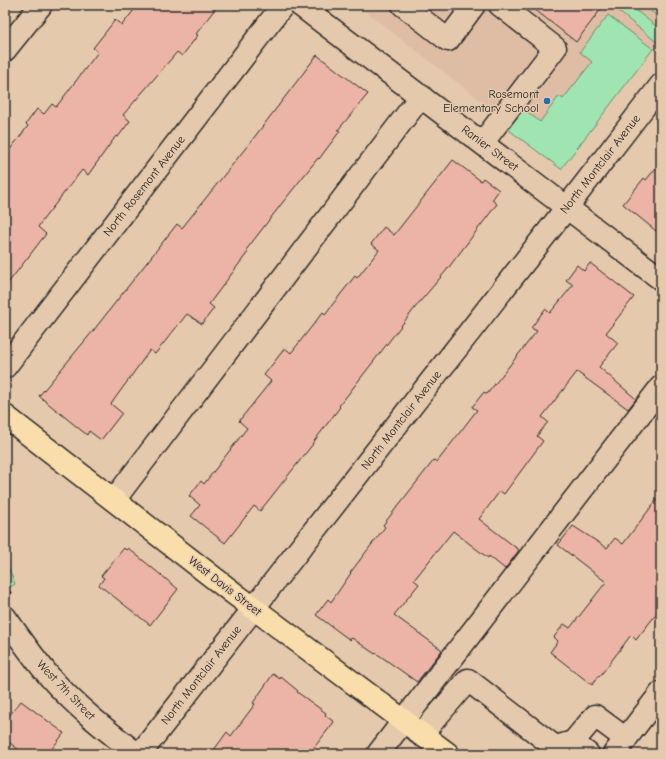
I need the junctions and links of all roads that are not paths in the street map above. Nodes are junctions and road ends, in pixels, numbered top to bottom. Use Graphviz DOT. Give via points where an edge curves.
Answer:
graph roads {
  1 [pos="41,5"];
  2 [pos="297,5"];
  3 [pos="403,5"];
  4 [pos="474,5"];
  5 [pos="500,5"];
  6 [pos="5,50"];
  7 [pos="661,85"];
  8 [pos="421,96"];
  9 [pos="482,142"];
  10 [pos="567,207"];
  11 [pos="661,279"];
  12 [pos="5,367"];
  13 [pos="661,387"];
  14 [pos="5,416"];
  15 [pos="114,500"];
  16 [pos="254,608"];
  17 [pos="5,617"];
  18 [pos="661,693"];
  19 [pos="403,721"];
  20 [pos="422,735"];
  21 [pos="620,747"];
  22 [pos="580,748"];
  23 [pos="138,754"];
  24 [pos="378,754"];
  25 [pos="448,754"];
  1 -- 6 [label="street"];
  2 -- 8 [label="street, Ranier Street"];
  2 -- 12 [label="street, North Rosemont Avenue"];
  3 -- 4 [label="street" via="448,40"];
  5 -- 9 [label="street" via="555,48"];
  7 -- 10 [label="street, North Montclair Avenue"];
  8 -- 9 [label="street, Ranier Street"];
  8 -- 15 [label="street"];
  9 -- 10 [label="street, Ranier Street"];
  10 -- 11 [label="street, Ranier Street"];
  10 -- 16 [label="street, North Montclair Avenue"];
  13 -- 19 [label="street"];
  14 -- 15 [label="main road, West Davis Street"];
  15 -- 16 [label="main road, West Davis Street"];
  16 -- 19 [label="main road, West Davis Street"];
  16 -- 23 [label="street, North Montclair Avenue"];
  17 -- 23 [label="street, West 7th Street" via="50,677 88,714"];
  18 -- 21 [label="street"];
  19 -- 20 [label="main road, West Davis Street"];
  19 -- 24 [label="street"];
  20 -- 22 [label="street" via="468,680 555,747"];
  20 -- 25 [label="main road, West Davis Street"];
  21 -- 22 [label="street" via="595,716"];
}
